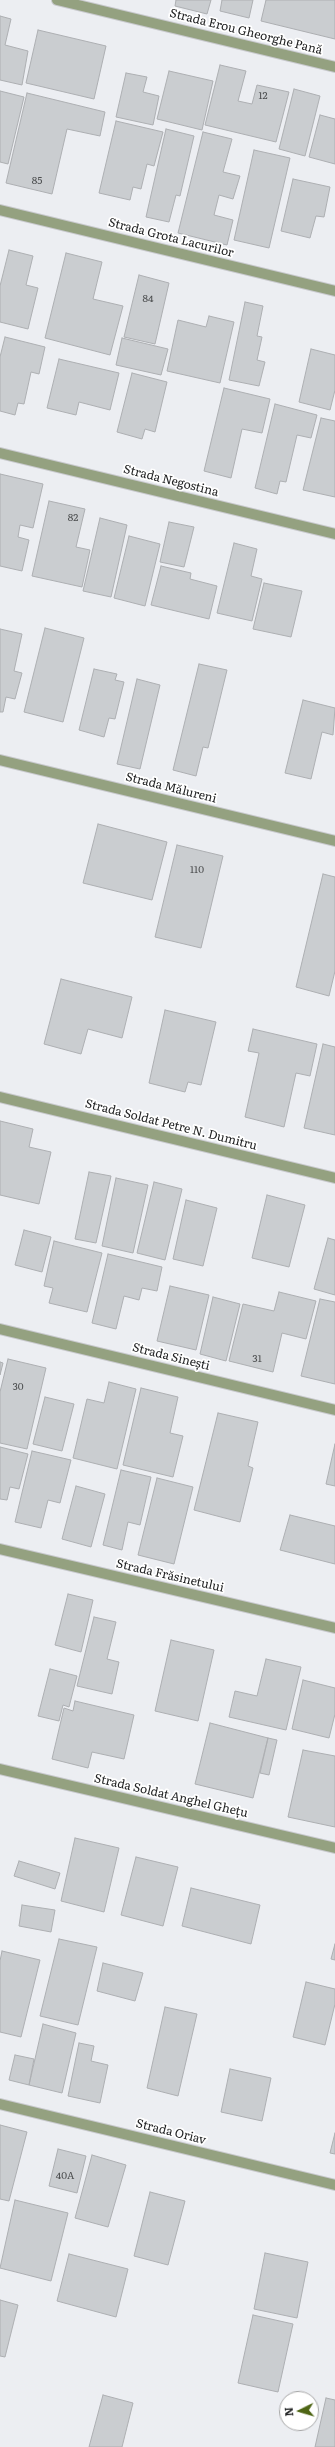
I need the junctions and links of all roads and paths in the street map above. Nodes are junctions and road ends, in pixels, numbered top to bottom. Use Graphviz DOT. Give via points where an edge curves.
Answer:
graph roads {
  1 [pos="57,0"];
  2 [pos="335,67"];
  3 [pos="0,210"];
  4 [pos="335,291"];
  5 [pos="0,453"];
  6 [pos="335,534"];
  7 [pos="0,760"];
  8 [pos="335,841"];
  9 [pos="0,1097"];
  10 [pos="335,1178"];
  11 [pos="0,1329"];
  12 [pos="335,1410"];
  13 [pos="0,1549"];
  14 [pos="335,1628"];
  15 [pos="0,1769"];
  16 [pos="335,1848"];
  17 [pos="0,2104"];
  18 [pos="335,2185"];
  1 -- 2 [label="street, Strada Erou Gheorghe Pană"];
  3 -- 4 [label="street, Strada Grota Lacurilor"];
  5 -- 6 [label="street, Strada Negostina"];
  7 -- 8 [label="street, Strada Mălureni"];
  9 -- 10 [label="street, Strada Soldat Petre N. Dumitru"];
  11 -- 12 [label="street, Strada Sinești"];
  13 -- 14 [label="street, Strada Frăsinetului"];
  15 -- 16 [label="street, Strada Soldat Anghel Ghețu"];
  17 -- 18 [label="street, Strada Oriav"];
}
